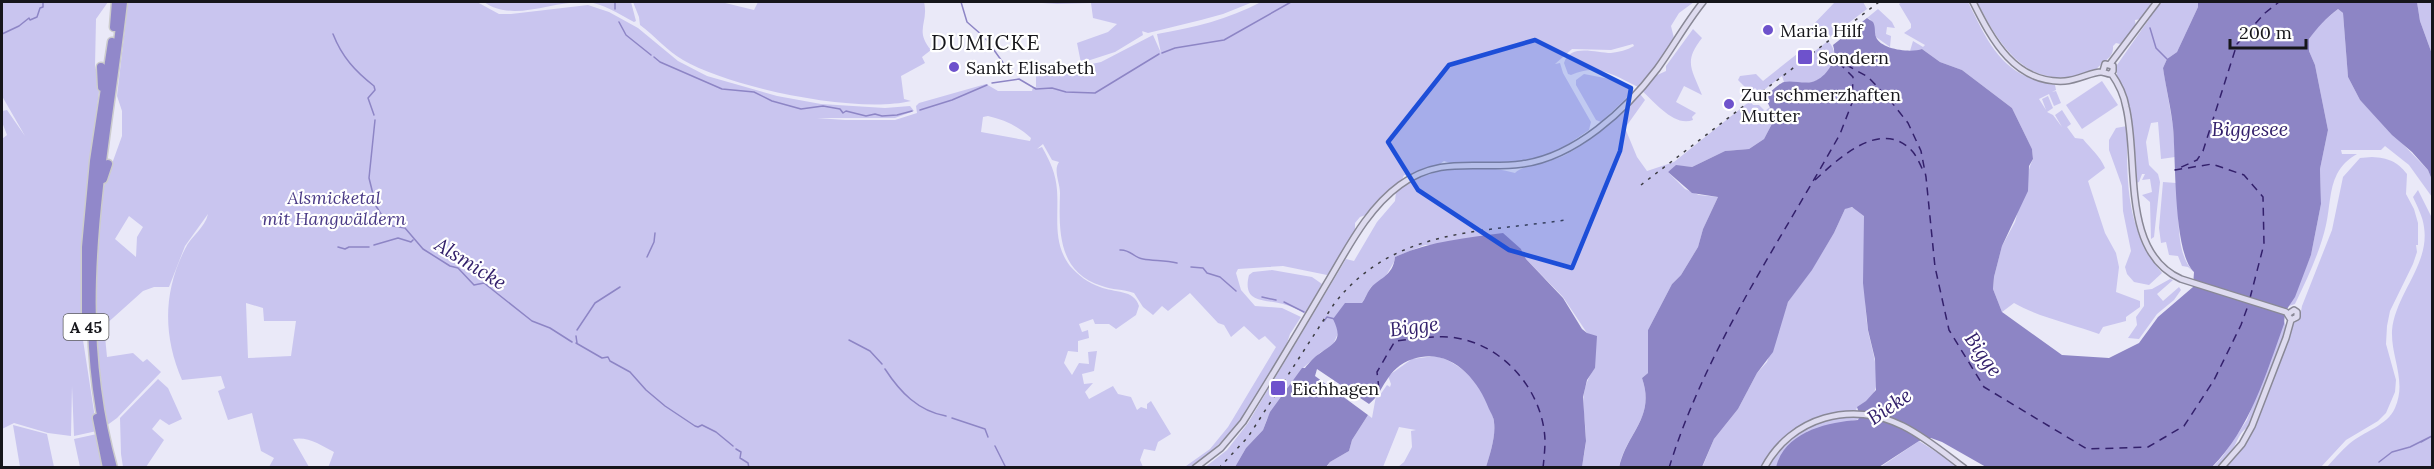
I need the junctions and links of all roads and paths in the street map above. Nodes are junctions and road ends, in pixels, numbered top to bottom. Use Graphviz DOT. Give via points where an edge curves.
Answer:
graph roads {
  1 [pos="114,2"];
  2 [pos="123,2"];
  3 [pos="1703,2"];
  4 [pos="1972,2"];
  5 [pos="2157,2"];
  6 [pos="108,15"];
  7 [pos="2110,64"];
  8 [pos="101,67"];
  9 [pos="115,71"];
  10 [pos="2103,71"];
  11 [pos="2111,73"];
  12 [pos="115,107"];
  13 [pos="102,110"];
  14 [pos="108,164"];
  15 [pos="96,200"];
  16 [pos="107,468"];
  17 [pos="113,468"];
  18 [pos="1195,468"];
  19 [pos="1764,468"];
  20 [pos="1964,468"];
  21 [pos="2221,468"];
  1 -- 6 [label="highway"];
  1 -- 13 [label="highway, A 45"];
  2 -- 9 [label="highway, A 45"];
  3 -- 18 [label="main road" via="1638,91 1597,128 1551,156 1523,164 1444,166 1423,172 1382,200 1237,431"];
  4 -- 10 [label="main road" via="2000,50 2029,74 2058,81"];
  5 -- 7 [label="main road"];
  7 -- 10 [label="main road" via="2105,64"];
  7 -- 11 [label="main road" via="2114,69"];
  8 -- 13 [label="highway"];
  9 -- 12 [label="highway"];
  9 -- 15 [label="highway, A 45"];
  10 -- 11 [label="main road"];
  11 -- 21 [label="main road" via="2126,107 2142,231 2163,267 2186,281 2288,315 2284,346 2252,426"];
  13 -- 16 [label="highway, A 45" via="94,161 85,292 90,374"];
  14 -- 15 [label="highway"];
  15 -- 17 [label="highway, A 45" via="91,331"];
  19 -- 20 [label="main road" via="1775,450 1797,430 1820,418 1857,414 1901,425"];
}
